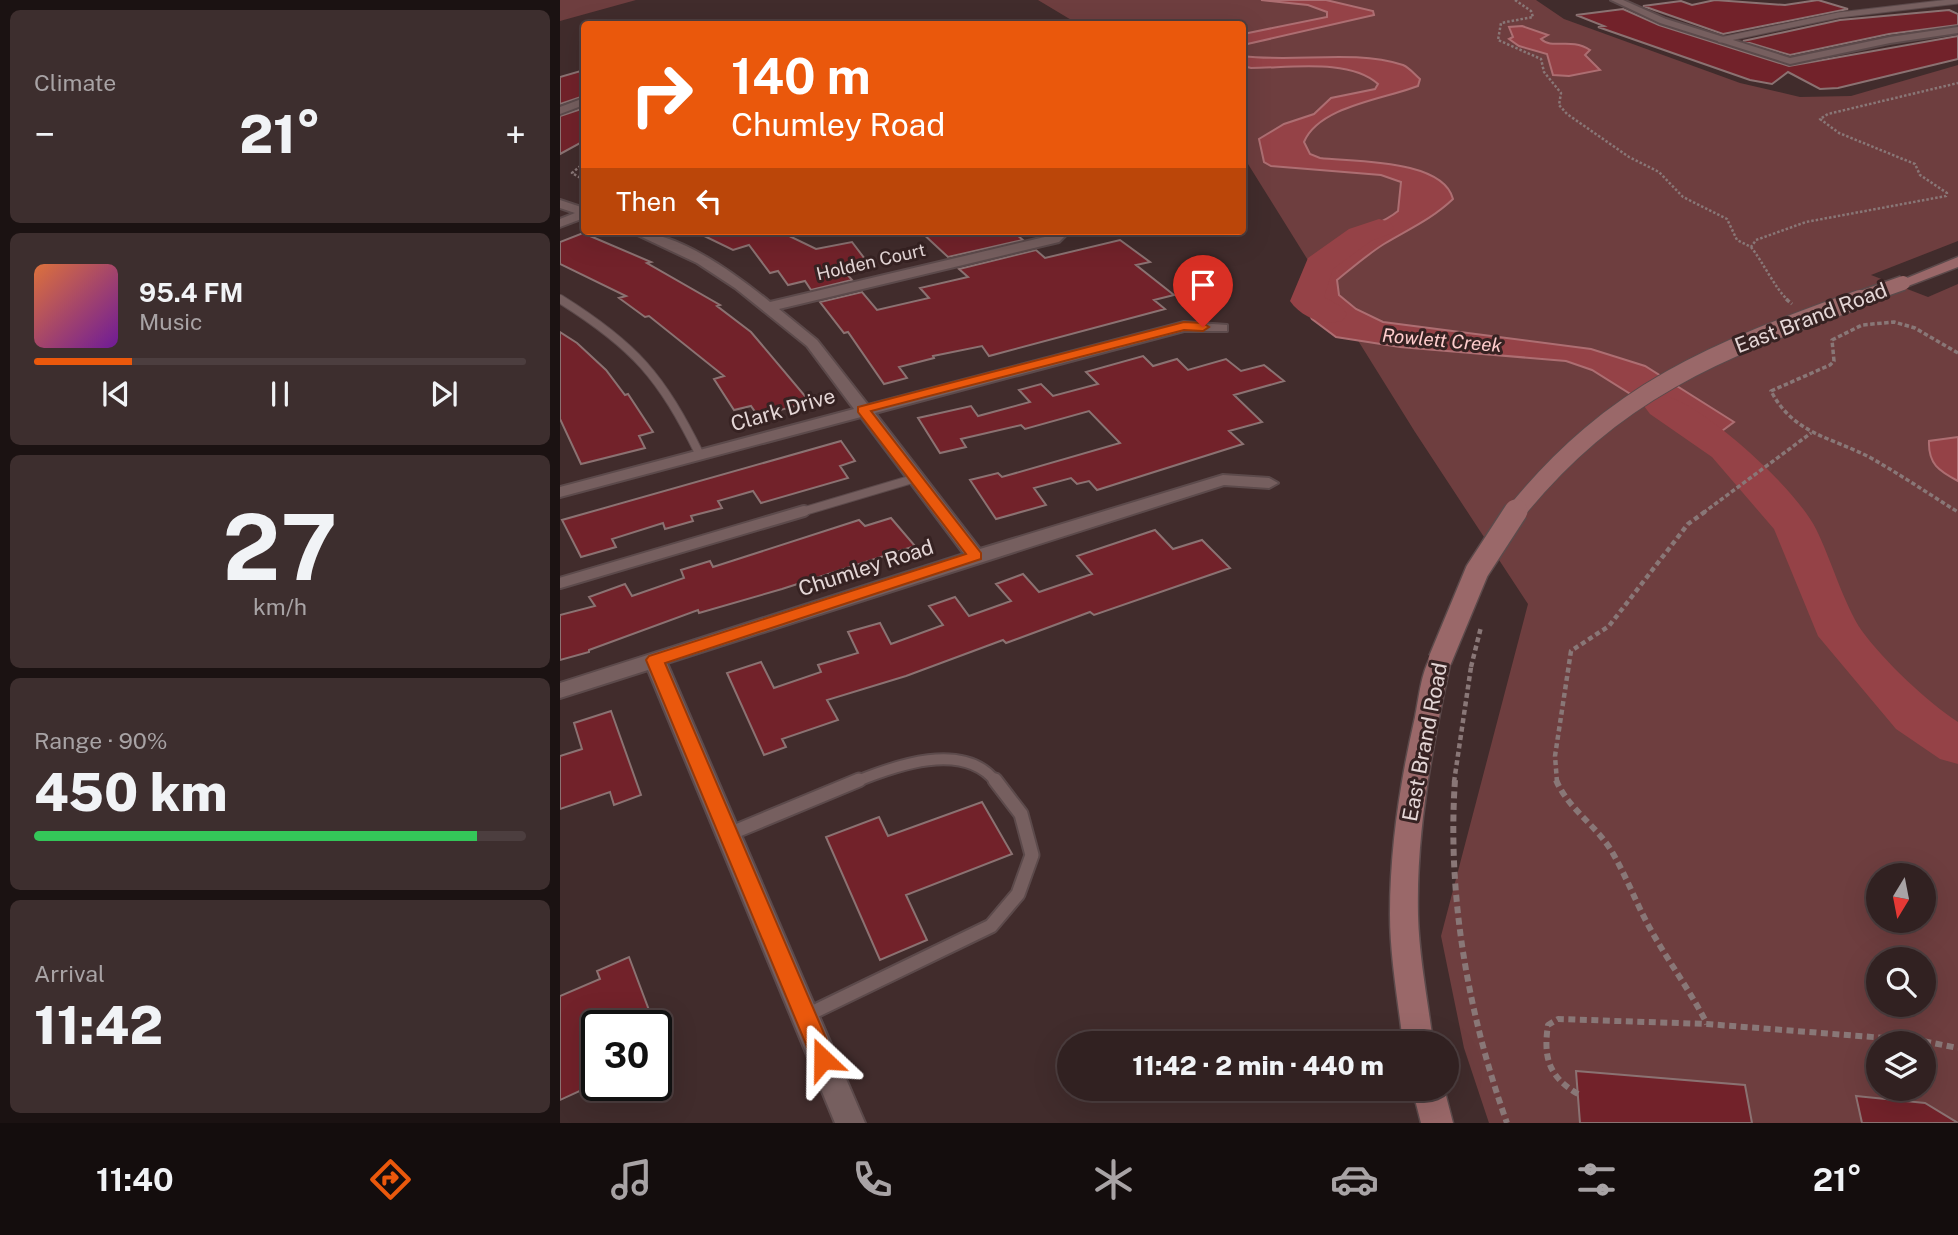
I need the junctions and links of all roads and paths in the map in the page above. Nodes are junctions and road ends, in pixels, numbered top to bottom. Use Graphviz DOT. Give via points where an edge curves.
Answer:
graph roads {
  1 [pos="1516,0"];
  2 [pos="1615,0"];
  3 [pos="1958,1"];
  4 [pos="1958,30"];
  5 [pos="1720,40"];
  6 [pos="1958,83"];
  7 [pos="581,102"];
  8 [pos="560,111"];
  9 [pos="581,165"];
  10 [pos="581,178"];
  11 [pos="560,204"];
  12 [pos="581,212"];
  13 [pos="581,214"];
  14 [pos="560,223"];
  15 [pos="645,235"];
  16 [pos="1058,235"];
  17 [pos="1751,247"];
  18 [pos="1958,262"];
  19 [pos="560,299"];
  20 [pos="768,307"];
  21 [pos="1802,308"];
  22 [pos="1847,324"];
  23 [pos="1858,327"];
  24 [pos="1222,328"];
  25 [pos="1958,353"];
  26 [pos="863,410"];
  27 [pos="1811,433"];
  28 [pos="700,455"];
  29 [pos="916,478"];
  30 [pos="1269,483"];
  31 [pos="560,492"];
  32 [pos="1958,512"];
  33 [pos="976,556"];
  34 [pos="560,583"];
  35 [pos="1484,618"];
  36 [pos="655,660"];
  37 [pos="560,691"];
  38 [pos="728,834"];
  39 [pos="805,1016"];
  40 [pos="1707,1024"];
  41 [pos="1417,1031"];
  42 [pos="1958,1048"];
  43 [pos="1578,1094"];
  44 [pos="1432,1101"];
  45 [pos="850,1123"];
  46 [pos="1437,1123"];
  47 [pos="1507,1123"];
  1 -- 17 [label="path" via="1533,17 1501,23 1498,40 1541,59 1544,72 1561,93 1559,105 1567,114 1659,172 1684,197 1727,219 1737,240"];
  2 -- 5 [label="street"];
  3 -- 5 [label="lane" via="1839,15"];
  4 -- 5 [label="street" via="1801,60 1777,60"];
  6 -- 17 [label="path" via="1820,119 1841,133 1915,164 1920,175 1942,187 1946,196 1806,222 1756,240"];
  7 -- 8 [label="street"];
  9 -- 10 [label="path" via="572,173"];
  11 -- 12 [label="street"];
  13 -- 14 [label="street"];
  15 -- 20 [label="street" via="702,260"];
  16 -- 20 [label="street, Holden Court"];
  17 -- 21 [label="path" via="1779,293"];
  18 -- 41 [label="main road, East Brand Road, bridge" via="1719,354 1651,389 1582,442 1537,486 1478,569 1440,660 1407,829 1404,916"];
  19 -- 28 [label="lane" via="610,333 655,377 673,400"];
  20 -- 26 [label="street" via="812,344"];
  22 -- 23 [label="path"];
  23 -- 25 [label="path" via="1881,320 1898,322"];
  23 -- 27 [label="path" via="1832,340 1834,361 1830,365 1772,391 1780,408"];
  24 -- 26 [label="street, Clark Drive" via="1184,326"];
  26 -- 28 [label="street, Clark Drive"];
  26 -- 29 [label="street"];
  27 -- 32 [label="path" via="1869,457"];
  27 -- 40 [label="path" via="1688,524 1609,626 1571,651 1555,756 1556,780 1567,803 1601,835 1622,867 1652,932"];
  28 -- 31 [label="street, Clark Drive"];
  29 -- 33 [label="street"];
  29 -- 34 [label="lane"];
  30 -- 33 [label="street, Chumley Road" via="1223,480"];
  33 -- 36 [label="street, Chumley Road"];
  35 -- 47 [label="path, bridge" via="1459,733 1455,863 1476,1015 1490,1079"];
  36 -- 37 [label="street, Chumley Road"];
  36 -- 38 [label="street"];
  38 -- 39 [label="street"];
  38 -- 39 [label="lane" via="887,769 926,760 960,762 990,774 1021,814 1032,855 1018,894 991,926"];
  39 -- 45 [label="street"];
  40 -- 42 [label="path" via="1923,1041"];
  40 -- 43 [label="path" via="1558,1019 1548,1025 1547,1065 1558,1084"];
  44 -- 46 [label="main road"];
}
